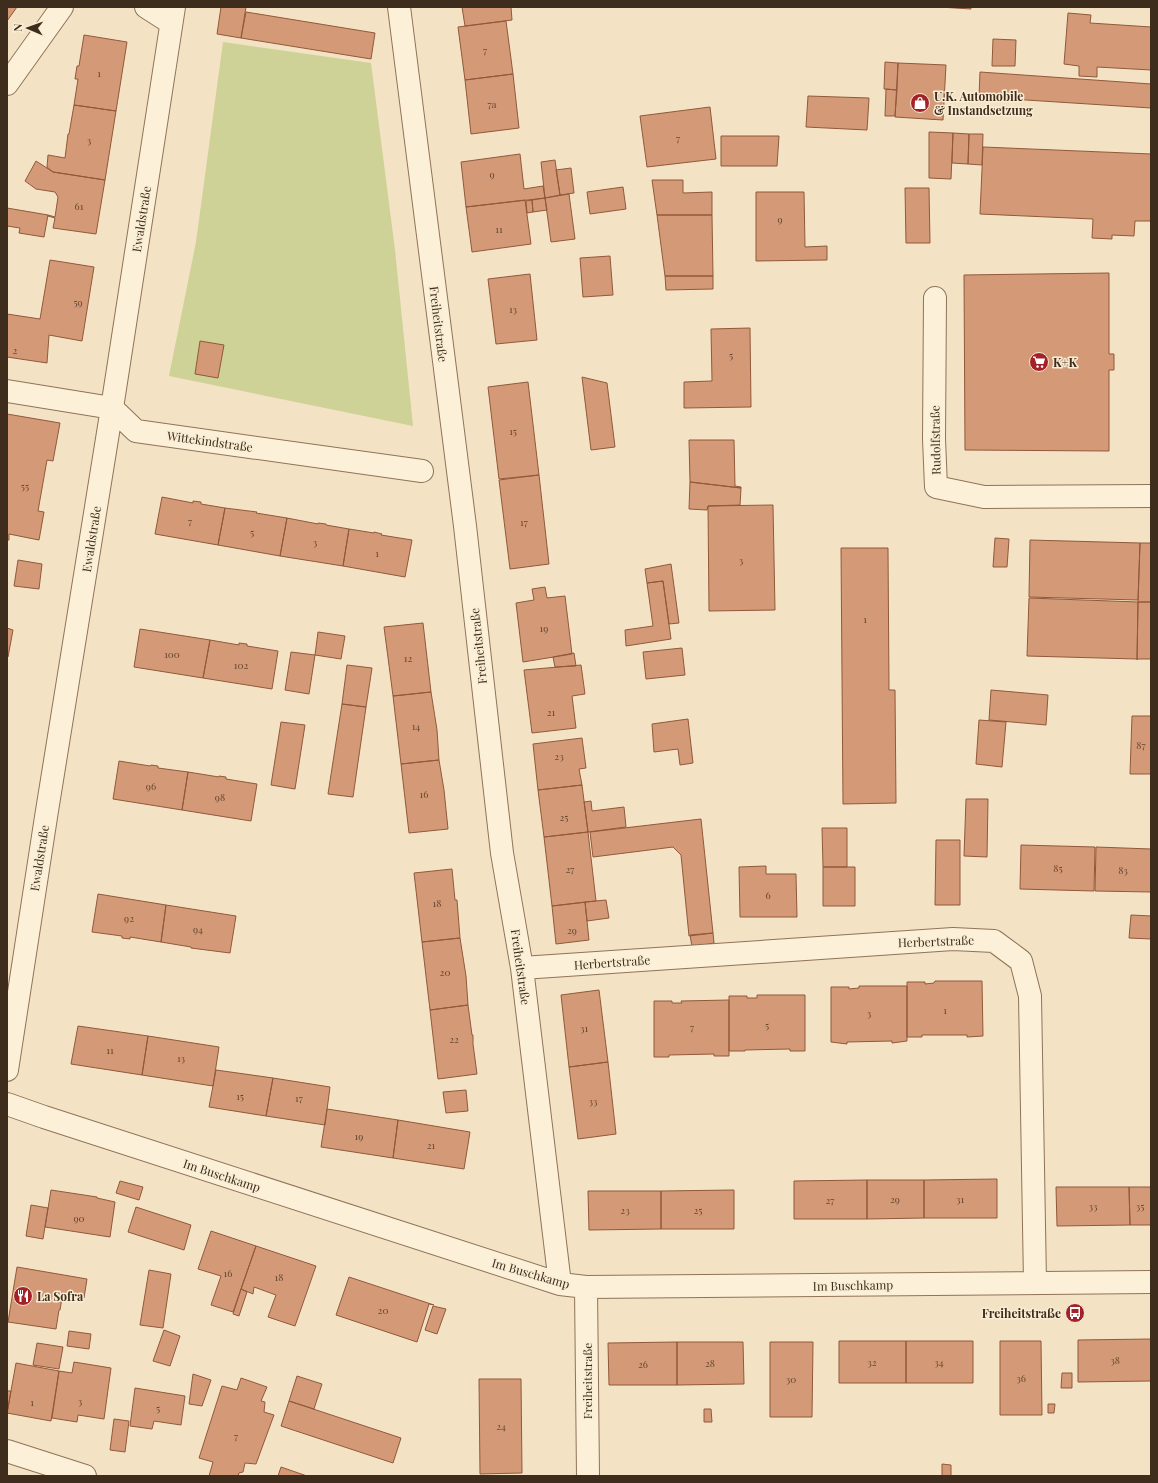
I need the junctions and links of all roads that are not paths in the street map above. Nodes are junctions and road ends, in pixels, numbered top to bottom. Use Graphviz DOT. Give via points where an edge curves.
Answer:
graph roads {
  1 [pos="62,7"];
  2 [pos="146,7"];
  3 [pos="399,7"];
  4 [pos="172,15"];
  5 [pos="7,84"];
  6 [pos="934,298"];
  7 [pos="7,391"];
  8 [pos="112,408"];
  9 [pos="422,471"];
  10 [pos="1151,496"];
  11 [pos="522,968"];
  12 [pos="7,1070"];
  13 [pos="7,1104"];
  14 [pos="1035,1282"];
  15 [pos="1151,1282"];
  16 [pos="560,1284"];
  17 [pos="586,1287"];
  18 [pos="7,1451"];
  19 [pos="85,1476"];
  20 [pos="588,1476"];
  1 -- 5 [label="street"];
  2 -- 4 [label="street"];
  3 -- 11 [label="street, Freiheitstraße" via="465,526 502,853"];
  4 -- 8 [label="street, Ewaldstraße"];
  6 -- 10 [label="street, Rudolfstraße" via="936,487 984,497"];
  7 -- 8 [label="street"];
  8 -- 9 [label="street, Wittekindstraße" via="136,431"];
  8 -- 12 [label="street, Ewaldstraße"];
  11 -- 14 [label="street, Herbertstraße" via="953,938 994,941 1021,961 1030,996"];
  11 -- 16 [label="street, Freiheitstraße"];
  13 -- 16 [label="street, Im Buschkamp"];
  14 -- 15 [label="street, Im Buschkamp"];
  14 -- 17 [label="street, Im Buschkamp"];
  16 -- 17 [label="street, Im Buschkamp"];
  17 -- 20 [label="street, Freiheitstraße"];
  18 -- 19 [label="street"];
}
